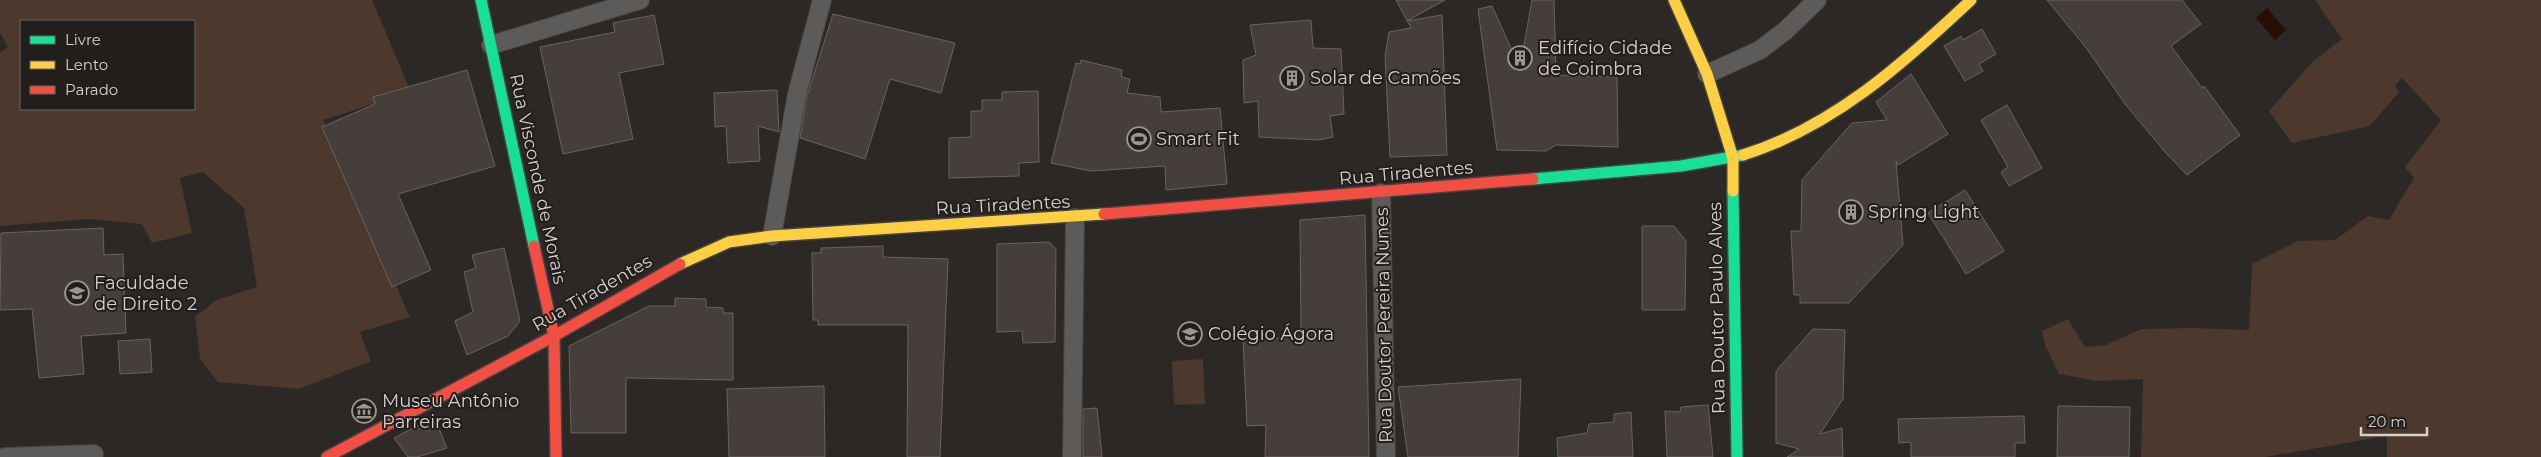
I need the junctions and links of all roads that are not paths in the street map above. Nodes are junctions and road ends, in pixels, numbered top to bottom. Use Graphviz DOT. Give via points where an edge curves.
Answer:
graph roads {
  1 [pos="481,0"];
  2 [pos="640,0"];
  3 [pos="822,0"];
  4 [pos="1674,0"];
  5 [pos="1817,0"];
  6 [pos="1971,0"];
  7 [pos="491,45"];
  8 [pos="1706,74"];
  9 [pos="1732,158"];
  10 [pos="1381,193"];
  11 [pos="1075,218"];
  12 [pos="772,236"];
  13 [pos="554,336"];
  14 [pos="94,454"];
  15 [pos="5,457"];
  16 [pos="327,457"];
  17 [pos="556,457"];
  18 [pos="1072,457"];
  19 [pos="1386,457"];
  20 [pos="1737,457"];
  1 -- 7 [label="street, Rua Visconde de Morais"];
  2 -- 7 [label="street"];
  3 -- 12 [label="street" via="797,94"];
  4 -- 8 [label="street, Rua Doutor Paulo Alves"];
  5 -- 8 [label="street" via="1760,50"];
  6 -- 9 [label="street, Rua Tiradentes" via="1883,78 1838,110 1780,141"];
  7 -- 13 [label="street, Rua Visconde de Morais"];
  8 -- 9 [label="street, Rua Doutor Paulo Alves"];
  9 -- 10 [label="street, Rua Tiradentes" via="1667,168"];
  9 -- 20 [label="street, Rua Doutor Paulo Alves"];
  10 -- 11 [label="street, Rua Tiradentes"];
  10 -- 19 [label="street, Rua Doutor Pereira Nunes"];
  11 -- 12 [label="street, Rua Tiradentes"];
  11 -- 18 [label="street"];
  12 -- 13 [label="street, Rua Tiradentes" via="728,242 690,257"];
  13 -- 16 [label="street, Rua Tiradentes"];
  13 -- 17 [label="street, Rua Visconde de Morais"];
  14 -- 15 [label="street"];
}
